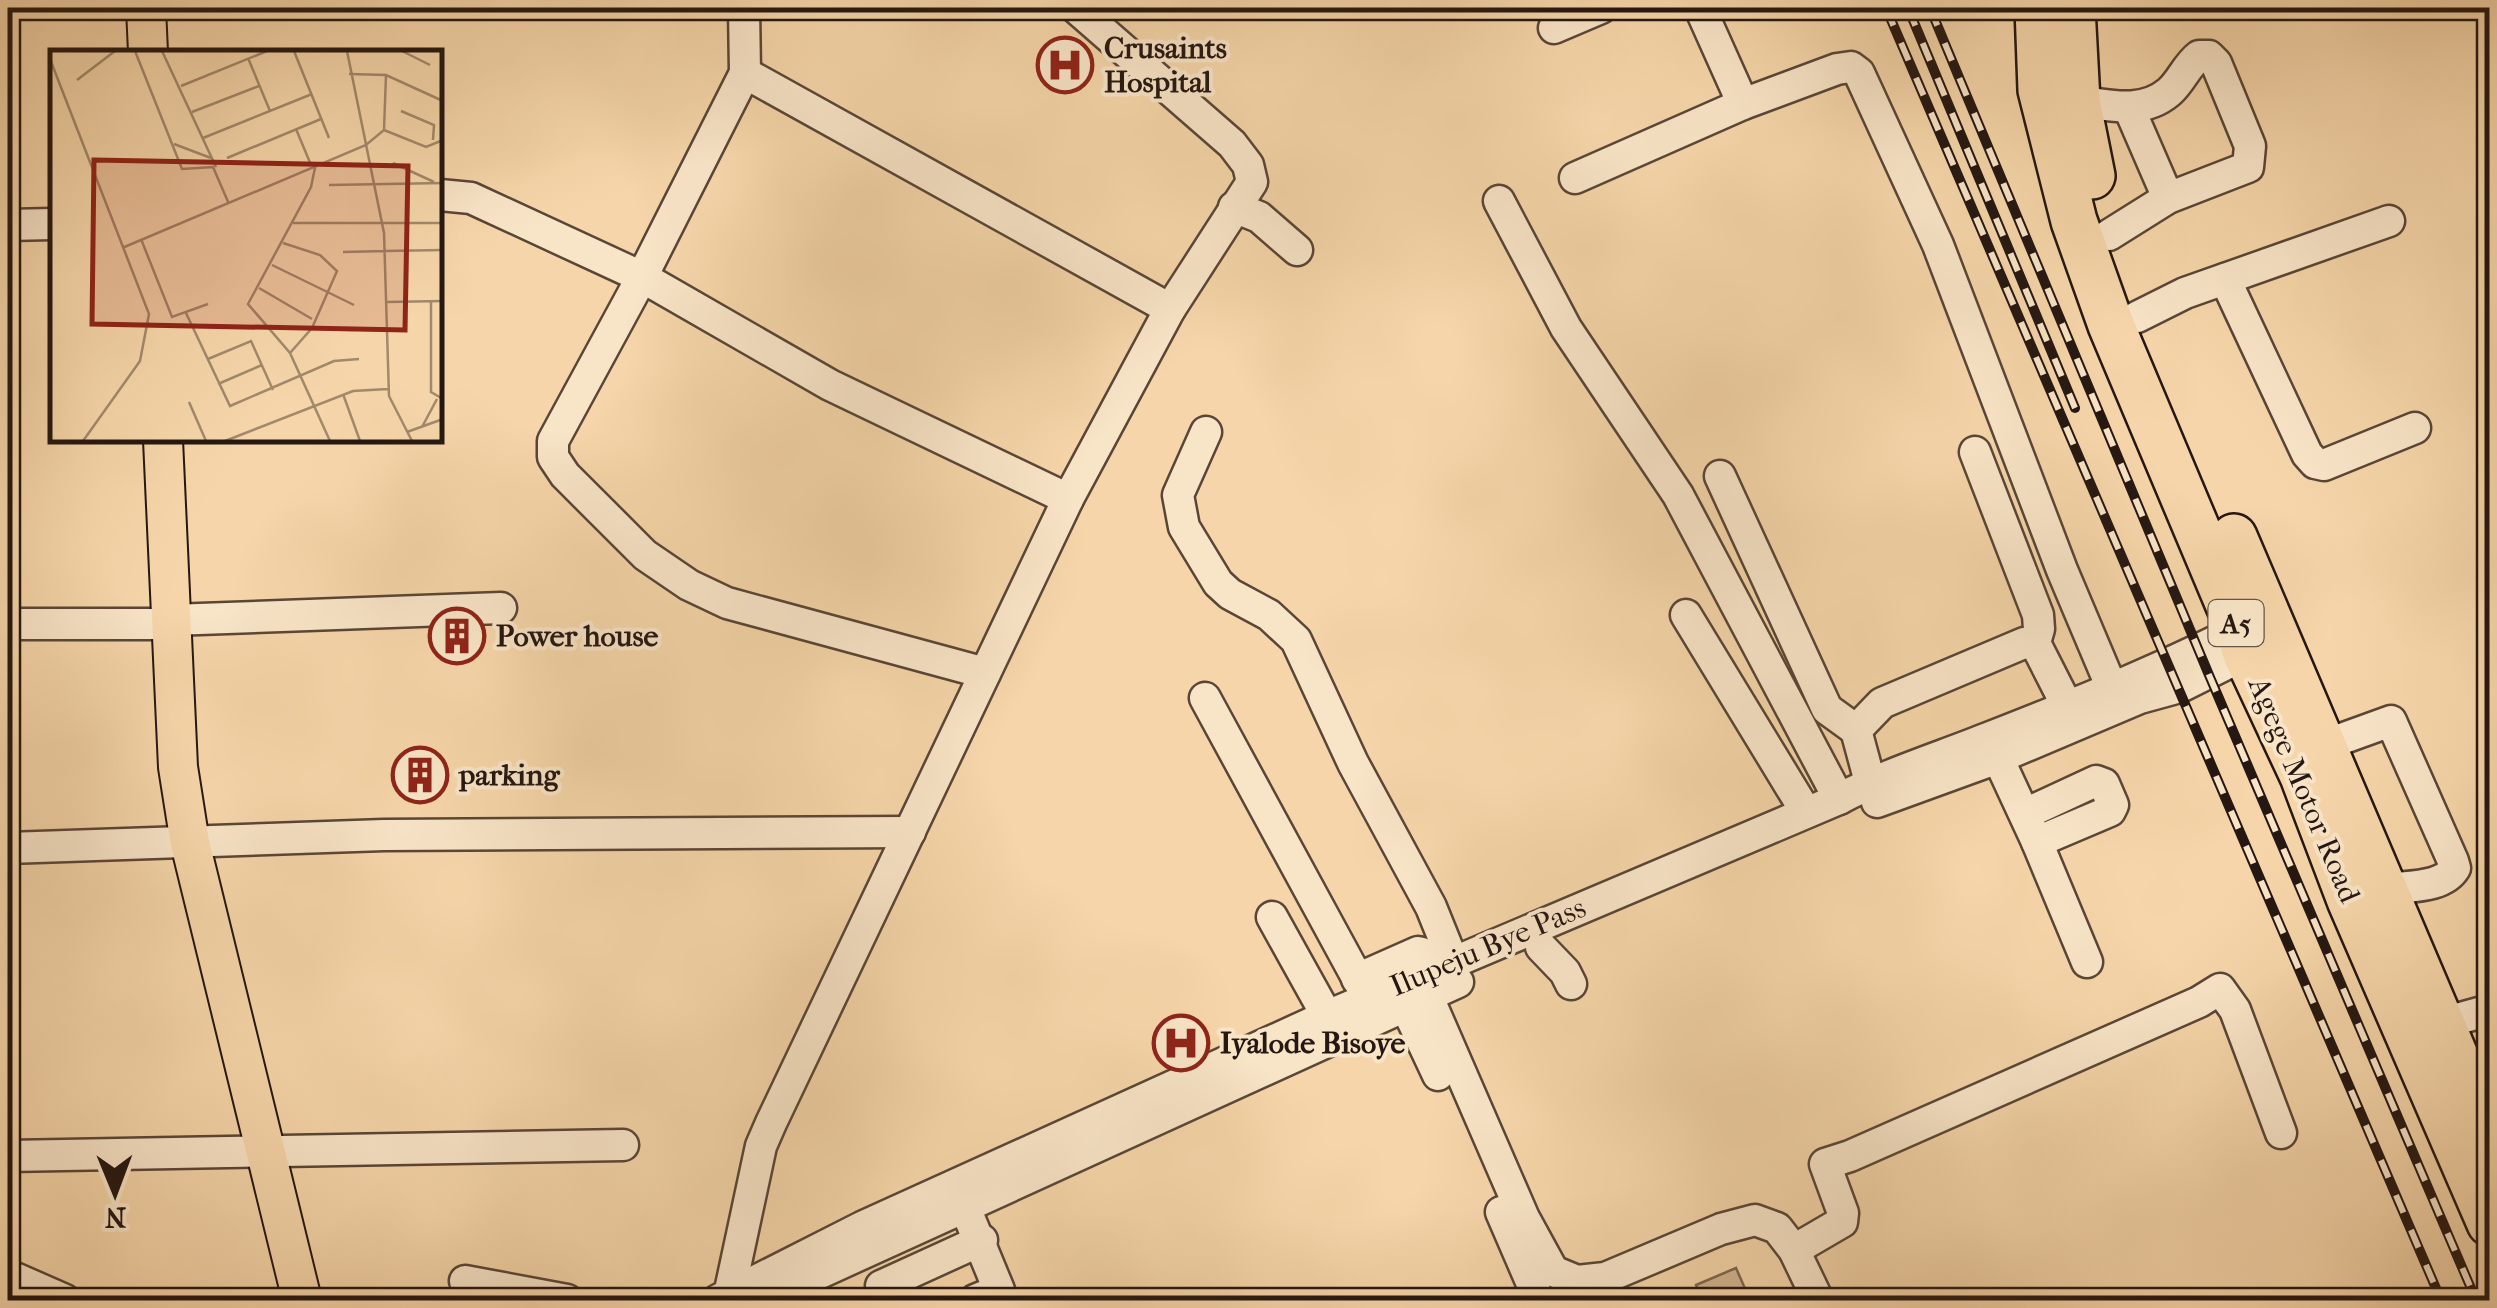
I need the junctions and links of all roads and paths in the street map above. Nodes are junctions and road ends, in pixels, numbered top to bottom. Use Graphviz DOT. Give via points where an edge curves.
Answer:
graph roads {
  1 [pos="146,8"];
  2 [pos="744,8"];
  3 [pos="1076,8"];
  4 [pos="1601,8"];
  5 [pos="1700,8"];
  6 [pos="2038,8"];
  7 [pos="2072,8"];
  8 [pos="1554,28"];
  9 [pos="148,50"];
  10 [pos="745,73"];
  11 [pos="2077,100"];
  12 [pos="1743,104"];
  13 [pos="2129,108"];
  14 [pos="1575,178"];
  15 [pos="442,195"];
  16 [pos="2168,198"];
  17 [pos="1499,201"];
  18 [pos="1234,207"];
  19 [pos="2389,221"];
  20 [pos="50,224"];
  21 [pos="8,225"];
  22 [pos="2109,235"];
  23 [pos="1297,250"];
  24 [pos="642,278"];
  25 [pos="2226,278"];
  26 [pos="1170,309"];
  27 [pos="2137,318"];
  28 [pos="2415,428"];
  29 [pos="1206,432"];
  30 [pos="163,442"];
  31 [pos="1974,452"];
  32 [pos="1720,476"];
  33 [pos="1068,499"];
  34 [pos="500,608"];
  35 [pos="1686,615"];
  36 [pos="170,622"];
  37 [pos="8,624"];
  38 [pos="2258,634"];
  39 [pos="2035,643"];
  40 [pos="985,673"];
  41 [pos="2111,686"];
  42 [pos="1205,698"];
  43 [pos="2058,708"];
  44 [pos="1856,730"];
  45 [pos="2322,746"];
  46 [pos="1998,758"];
  47 [pos="1870,782"];
  48 [pos="1839,800"];
  49 [pos="1806,812"];
  50 [pos="910,832"];
  51 [pos="190,843"];
  52 [pos="8,848"];
  53 [pos="2367,893"];
  54 [pos="1272,917"];
  55 [pos="1541,947"];
  56 [pos="2087,962"];
  57 [pos="1454,964"];
  58 [pos="1571,984"];
  59 [pos="1415,988"];
  60 [pos="1359,991"];
  61 [pos="2490,1010"];
  62 [pos="1327,1016"];
  63 [pos="2439,1024"];
  64 [pos="2282,1133"];
  65 [pos="2490,1138"];
  66 [pos="623,1145"];
  67 [pos="266,1149"];
  68 [pos="8,1156"];
  69 [pos="964,1205"];
  70 [pos="2490,1222"];
  71 [pos="982,1240"];
  72 [pos="1794,1250"];
  73 [pos="864,1253"];
  74 [pos="8,1275"];
  75 [pos="465,1281"];
  76 [pos="884,1293"];
  77 [pos="725,1299"];
  78 [pos="766,1299"];
  79 [pos="65,1300"];
  80 [pos="302,1300"];
  81 [pos="568,1300"];
  82 [pos="975,1300"];
  83 [pos="1539,1300"];
  84 [pos="1818,1300"];
  1 -- 9 [label="main road"];
  2 -- 10 [label="street"];
  3 -- 18 [label="street" via="1248,164 1252,182"];
  4 -- 8 [label="street"];
  5 -- 12 [label="street"];
  6 -- 38 [label="highway, Agege Motor Road / A5" via="2040,90 2074,221 2112,326"];
  7 -- 11 [label="highway, Agege Motor Road / A5"];
  10 -- 24 [label="street"];
  10 -- 26 [label="street"];
  11 -- 13 [label="street"];
  11 -- 22 [label="highway, Agege Motor Road / A5"];
  12 -- 14 [label="street"];
  12 -- 41 [label="street" via="1837,70 1859,72 1938,246"];
  13 -- 16 [label="street"];
  13 -- 16 [label="street" via="2169,92 2199,56 2216,62 2250,146 2248,168"];
  15 -- 24 [label="street" via="471,198"];
  16 -- 22 [label="street"];
  17 -- 48 [label="street" via="1566,328 1678,495"];
  18 -- 23 [label="street" via="1260,217"];
  18 -- 26 [label="street"];
  19 -- 25 [label="street"];
  20 -- 21 [label="street"];
  22 -- 27 [label="highway, Agege Motor Road / A5"];
  24 -- 33 [label="street" via="830,385"];
  24 -- 40 [label="street" via="553,441 552,457 565,475 645,555 689,586 739,606"];
  25 -- 27 [label="street"];
  25 -- 28 [label="street" via="2315,463"];
  26 -- 33 [label="street"];
  27 -- 38 [label="highway, Agege Motor Road / A5"];
  29 -- 57 [label="street" via="1178,495 1184,527 1218,583 1296,640"];
  30 -- 36 [label="main road"];
  31 -- 39 [label="street" via="2038,615"];
  32 -- 44 [label="street" via="1826,710"];
  33 -- 40 [label="street"];
  34 -- 36 [label="street"];
  35 -- 49 [label="street"];
  36 -- 37 [label="street"];
  36 -- 51 [label="main road" via="178,766"];
  38 -- 41 [label="street, Ilupeju Bye Pass"];
  38 -- 45 [label="highway, Agege Motor Road / A5"];
  38 -- 46 [label="street, Ilupeju Bye Pass" via="2180,687"];
  38 -- 53 [label="highway, Agege Motor Road / A5" via="2303,776"];
  39 -- 43 [label="street" via="2062,698"];
  39 -- 44 [label="street" via="1882,703"];
  40 -- 50 [label="street"];
  41 -- 43 [label="street, Ilupeju Bye Pass"];
  42 -- 60 [label="street"];
  43 -- 47 [label="street, Ilupeju Bye Pass"];
  44 -- 47 [label="street"];
  45 -- 53 [label="highway, Agege Motor Road / A5"];
  45 -- 53 [label="street" via="2391,721 2454,868 2424,886"];
  46 -- 55 [label="street, Ilupeju Bye Pass" via="1876,802"];
  46 -- 56 [label="street"];
  47 -- 48 [label="street, Ilupeju Bye Pass"];
  48 -- 49 [label="street, Ilupeju Bye Pass"];
  49 -- 57 [label="street, Ilupeju Bye Pass"];
  50 -- 51 [label="street" via="384,835"];
  50 -- 77 [label="street" via="761,1146"];
  51 -- 52 [label="street"];
  51 -- 67 [label="main road"];
  53 -- 63 [label="highway, Agege Motor Road / A5"];
  53 -- 70 [label="highway, Agege Motor Road / A5"];
  54 -- 62 [label="street"];
  55 -- 58 [label="street"];
  55 -- 59 [label="street, Ilupeju Bye Pass"];
  57 -- 59 [label="street, Ilupeju Bye Pass"];
  59 -- 60 [label="street, Ilupeju Bye Pass"];
  59 -- 60 [label="street" via="1432,970 1418,952"];
  59 -- 69 [label="street, Ilupeju Bye Pass"];
  59 -- 72 [label="street" via="1553,1270 1577,1281 1605,1278 1754,1220 1778,1228"];
  59 -- 83 [label="street"];
  60 -- 62 [label="street, Ilupeju Bye Pass"];
  61 -- 63 [label="street"];
  62 -- 77 [label="street, Ilupeju Bye Pass" via="862,1227"];
  63 -- 65 [label="highway, Agege Motor Road / A5"];
  64 -- 72 [label="street" via="2235,1010 2220,989 1825,1164 1842,1222"];
  66 -- 67 [label="street"];
  67 -- 68 [label="street"];
  67 -- 80 [label="main road"];
  69 -- 71 [label="street"];
  69 -- 73 [label="street, Ilupeju Bye Pass"];
  71 -- 76 [label="street"];
  71 -- 82 [label="street" via="1000,1290"];
  72 -- 84 [label="street"];
  73 -- 76 [label="street"];
  73 -- 78 [label="street, Ilupeju Bye Pass"];
  74 -- 79 [label="street"];
  75 -- 81 [label="street"];
}
